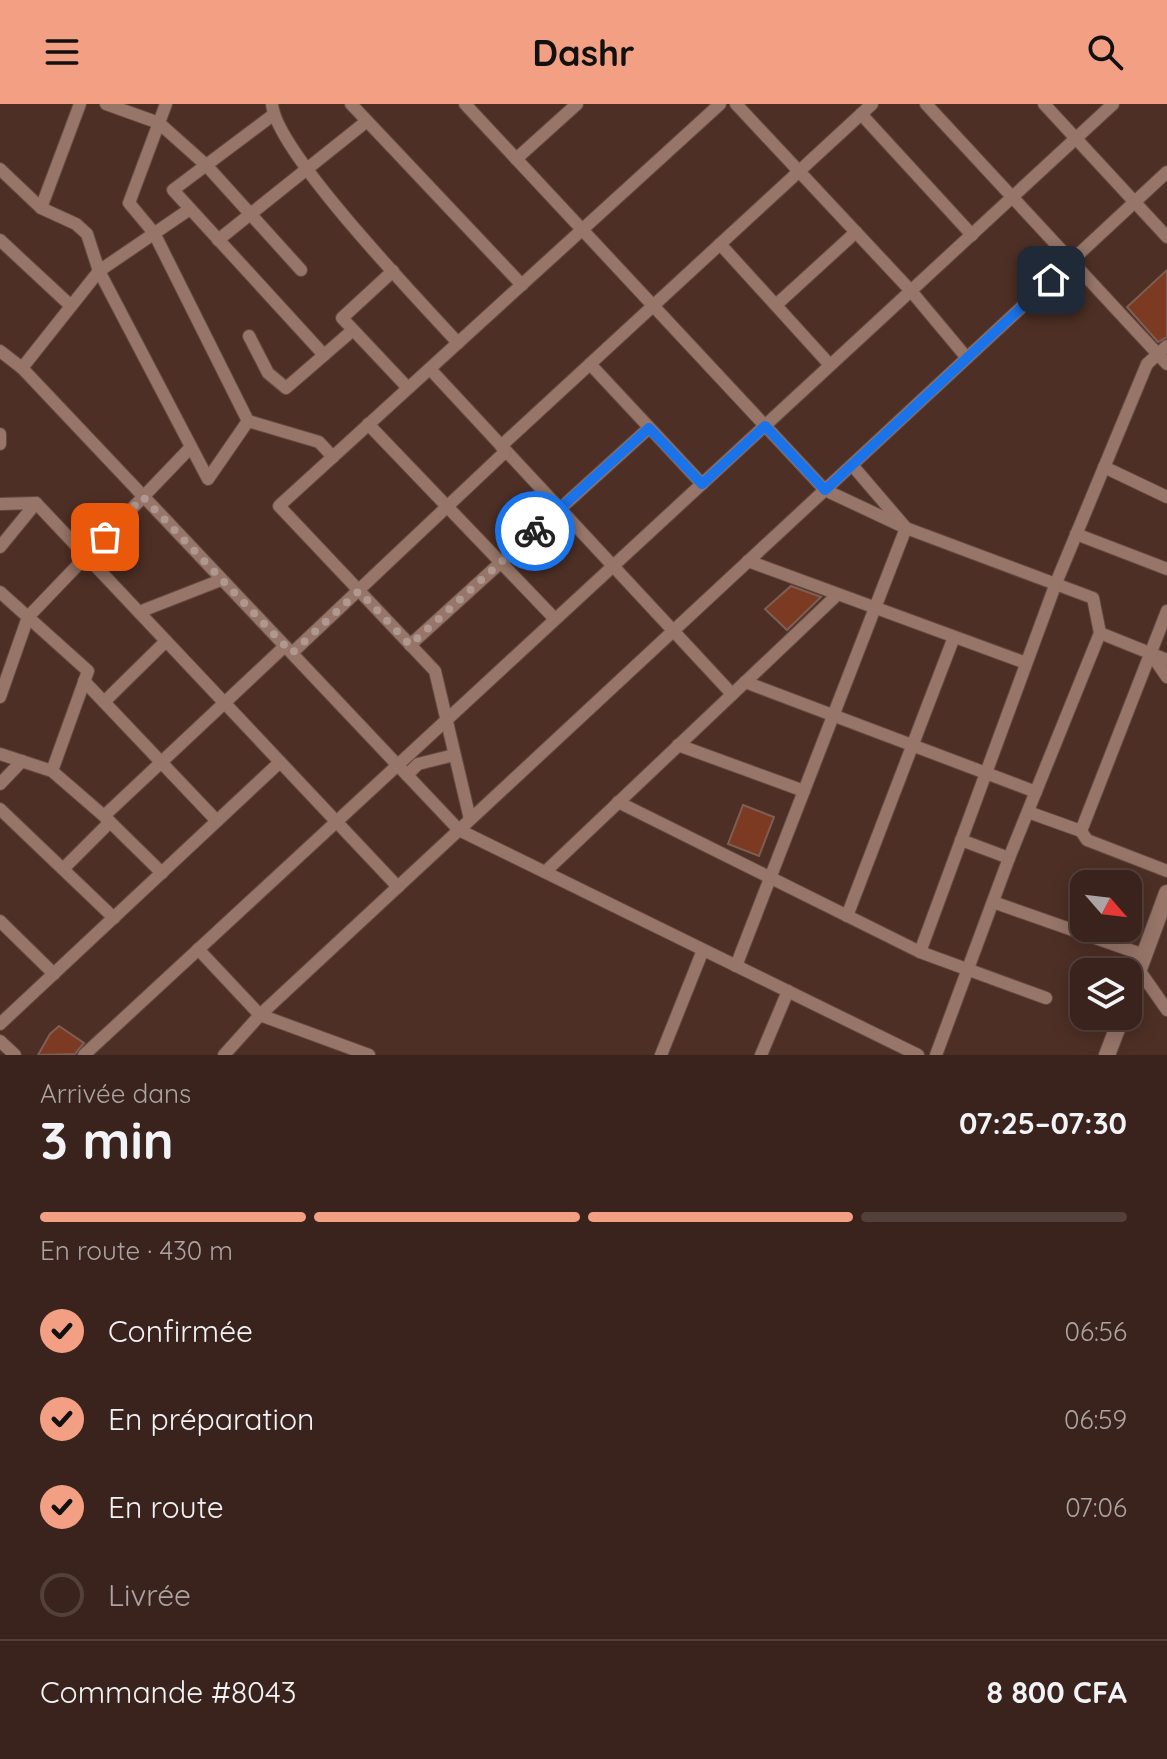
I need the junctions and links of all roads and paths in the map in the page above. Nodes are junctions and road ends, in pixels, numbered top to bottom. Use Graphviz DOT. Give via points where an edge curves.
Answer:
graph roads {
  1 [pos="80,104"];
  2 [pos="106,104"];
  3 [pos="166,104"];
  4 [pos="351,104"];
  5 [pos="465,104"];
  6 [pos="577,104"];
  7 [pos="720,104"];
  8 [pos="736,104"];
  9 [pos="872,104"];
  10 [pos="926,104"];
  11 [pos="1044,104"];
  12 [pos="1113,104"];
  13 [pos="272,110"];
  14 [pos="861,114"];
  15 [pos="367,121"];
  16 [pos="159,123"];
  17 [pos="1076,139"];
  18 [pos="516,159"];
  19 [pos="206,165"];
  20 [pos="0,169"];
  21 [pos="306,170"];
  22 [pos="800,170"];
  23 [pos="1167,172"];
  24 [pos="1012,197"];
  25 [pos="1135,202"];
  26 [pos="41,208"];
  27 [pos="190,209"];
  28 [pos="251,214"];
  29 [pos="582,230"];
  30 [pos="856,232"];
  31 [pos="154,233"];
  32 [pos="972,235"];
  33 [pos="1167,237"];
  34 [pos="0,240"];
  35 [pos="218,240"];
  36 [pos="720,244"];
  37 [pos="1071,261"];
  38 [pos="301,270"];
  39 [pos="99,271"];
  40 [pos="393,271"];
  41 [pos="522,285"];
  42 [pos="911,291"];
  43 [pos="776,305"];
  44 [pos="71,306"];
  45 [pos="653,306"];
  46 [pos="353,330"];
  47 [pos="249,336"];
  48 [pos="458,343"];
  49 [pos="0,351"];
  50 [pos="324,355"];
  51 [pos="1164,355"];
  52 [pos="967,358"];
  53 [pos="590,364"];
  54 [pos="830,365"];
  55 [pos="22,368"];
  56 [pos="430,369"];
  57 [pos="408,388"];
  58 [pos="248,421"];
  59 [pos="368,424"];
  60 [pos="765,426"];
  61 [pos="649,428"];
  62 [pos="0,434"];
  63 [pos="0,444"];
  64 [pos="191,447"];
  65 [pos="504,449"];
  66 [pos="333,457"];
  67 [pos="852,465"];
  68 [pos="1104,467"];
  69 [pos="702,484"];
  70 [pos="825,490"];
  71 [pos="143,497"];
  72 [pos="1167,497"];
  73 [pos="36,503"];
  74 [pos="0,504"];
  75 [pos="448,507"];
  76 [pos="560,509"];
  77 [pos="906,528"];
  78 [pos="1076,534"];
  79 [pos="0,547"];
  80 [pos="86,556"];
  81 [pos="748,561"];
  82 [pos="501,562"];
  83 [pos="613,566"];
  84 [pos="1167,569"];
  85 [pos="221,580"];
  86 [pos="1056,583"];
  87 [pos="359,591"];
  88 [pos="0,592"];
  89 [pos="837,595"];
  90 [pos="875,609"];
  91 [pos="1167,611"];
  92 [pos="139,612"];
  93 [pos="28,617"];
  94 [pos="555,619"];
  95 [pos="673,631"];
  96 [pos="1100,633"];
  97 [pos="954,637"];
  98 [pos="166,641"];
  99 [pos="410,645"];
  100 [pos="289,650"];
  101 [pos="1151,654"];
  102 [pos="1167,660"];
  103 [pos="1026,663"];
  104 [pos="1167,677"];
  105 [pos="84,681"];
  106 [pos="745,682"];
  107 [pos="732,694"];
  108 [pos="0,697"];
  109 [pos="104,702"];
  110 [pos="225,703"];
  111 [pos="834,715"];
  112 [pos="447,721"];
  113 [pos="678,745"];
  114 [pos="912,745"];
  115 [pos="0,754"];
  116 [pos="454,755"];
  117 [pos="22,761"];
  118 [pos="162,762"];
  119 [pos="280,762"];
  120 [pos="402,770"];
  121 [pos="52,771"];
  122 [pos="986,773"];
  123 [pos="0,784"];
  124 [pos="804,791"];
  125 [pos="1036,792"];
  126 [pos="618,802"];
  127 [pos="0,809"];
  128 [pos="1028,812"];
  129 [pos="107,819"];
  130 [pos="470,819"];
  131 [pos="217,821"];
  132 [pos="336,821"];
  133 [pos="459,830"];
  134 [pos="1081,831"];
  135 [pos="961,840"];
  136 [pos="1009,858"];
  137 [pos="63,869"];
  138 [pos="1167,871"];
  139 [pos="545,872"];
  140 [pos="162,873"];
  141 [pos="771,878"];
  142 [pos="398,887"];
  143 [pos="993,902"];
  144 [pos="1165,904"];
  145 [pos="847,916"];
  146 [pos="114,918"];
  147 [pos="0,921"];
  148 [pos="198,949"];
  149 [pos="703,950"];
  150 [pos="920,952"];
  151 [pos="1129,958"];
  152 [pos="1142,961"];
  153 [pos="1142,965"];
  154 [pos="736,966"];
  155 [pos="968,969"];
  156 [pos="54,974"];
  157 [pos="788,991"];
  158 [pos="1046,998"];
  159 [pos="1167,1010"];
  160 [pos="260,1015"];
  161 [pos="0,1024"];
  162 [pos="1117,1030"];
  163 [pos="0,1041"];
  164 [pos="347,1051"];
  165 [pos="764,1054"];
  166 [pos="914,1054"];
  167 [pos="15,1055"];
  168 [pos="84,1055"];
  169 [pos="224,1055"];
  170 [pos="369,1055"];
  171 [pos="661,1055"];
  172 [pos="936,1055"];
  173 [pos="1107,1055"];
  1 -- 26 [label="street"];
  2 -- 16 [label="street"];
  3 -- 16 [label="street"];
  4 -- 15 [label="street"];
  5 -- 18 [label="street"];
  6 -- 18 [label="street"];
  7 -- 29 [label="street"];
  8 -- 22 [label="street"];
  9 -- 14 [label="street"];
  10 -- 24 [label="street"];
  11 -- 17 [label="street"];
  12 -- 17 [label="street"];
  13 -- 19 [label="street"];
  13 -- 21 [label="street"];
  14 -- 22 [label="street"];
  14 -- 32 [label="street"];
  15 -- 21 [label="street"];
  15 -- 41 [label="street"];
  16 -- 19 [label="street"];
  16 -- 31 [label="street" via="129,203"];
  17 -- 24 [label="street"];
  17 -- 25 [label="street"];
  18 -- 29 [label="street"];
  19 -- 27 [label="street" via="173,190"];
  19 -- 28 [label="street"];
  20 -- 26 [label="street"];
  21 -- 28 [label="street"];
  21 -- 40 [label="street"];
  22 -- 30 [label="street"];
  22 -- 36 [label="street"];
  23 -- 25 [label="street"];
  24 -- 32 [label="street"];
  24 -- 37 [label="street"];
  25 -- 33 [label="street"];
  25 -- 37 [label="street"];
  26 -- 39 [label="street" via="87,234"];
  27 -- 31 [label="street"];
  27 -- 35 [label="street"];
  28 -- 35 [label="street"];
  28 -- 38 [label="street"];
  29 -- 41 [label="street"];
  29 -- 45 [label="street"];
  30 -- 42 [label="street"];
  30 -- 43 [label="street"];
  31 -- 39 [label="street"];
  31 -- 58 [label="street"];
  32 -- 42 [label="street"];
  34 -- 44 [label="street"];
  35 -- 50 [label="street"];
  36 -- 43 [label="street"];
  36 -- 45 [label="street"];
  37 -- 51 [label="street"];
  37 -- 52 [label="street"];
  39 -- 44 [label="street"];
  39 -- 64 [label="street"];
  40 -- 46 [label="street" via="342,318"];
  40 -- 48 [label="street"];
  41 -- 48 [label="street"];
  42 -- 52 [label="street"];
  42 -- 54 [label="street"];
  43 -- 54 [label="street"];
  44 -- 55 [label="street"];
  45 -- 53 [label="street"];
  45 -- 60 [label="street"];
  46 -- 50 [label="street"];
  46 -- 57 [label="street"];
  47 -- 50 [label="street" via="268,373 286,388"];
  48 -- 56 [label="street"];
  49 -- 55 [label="street"];
  51 -- 68 [label="street" via="1147,364"];
  52 -- 67 [label="street"];
  53 -- 61 [label="street"];
  53 -- 65 [label="street"];
  54 -- 60 [label="street"];
  55 -- 71 [label="street"];
  56 -- 57 [label="street"];
  56 -- 65 [label="street"];
  57 -- 59 [label="street"];
  58 -- 64 [label="street" via="208,479"];
  58 -- 66 [label="street" via="319,442"];
  59 -- 66 [label="street"];
  59 -- 75 [label="street"];
  60 -- 69 [label="street"];
  60 -- 70 [label="street"];
  61 -- 69 [label="street"];
  61 -- 76 [label="street"];
  62 -- 63 [label="street"];
  64 -- 71 [label="street"];
  65 -- 75 [label="street"];
  65 -- 76 [label="street"];
  66 -- 87 [label="street" via="279,506"];
  67 -- 70 [label="street"];
  67 -- 77 [label="street"];
  68 -- 72 [label="street"];
  68 -- 78 [label="street"];
  69 -- 83 [label="street"];
  70 -- 77 [label="street"];
  70 -- 81 [label="street"];
  71 -- 80 [label="street"];
  71 -- 85 [label="street"];
  73 -- 74 [label="street"];
  73 -- 79 [label="street"];
  73 -- 80 [label="street"];
  75 -- 82 [label="street"];
  75 -- 87 [label="street"];
  76 -- 82 [label="street"];
  76 -- 83 [label="street"];
  77 -- 86 [label="street"];
  77 -- 90 [label="street"];
  78 -- 84 [label="street"];
  78 -- 86 [label="street"];
  80 -- 92 [label="street"];
  80 -- 93 [label="street"];
  81 -- 89 [label="street"];
  81 -- 95 [label="street"];
  82 -- 94 [label="street"];
  82 -- 99 [label="street"];
  83 -- 94 [label="street"];
  83 -- 95 [label="street"];
  85 -- 92 [label="street"];
  85 -- 100 [label="street"];
  86 -- 96 [label="street" via="1093,598"];
  86 -- 103 [label="street"];
  87 -- 99 [label="street"];
  87 -- 100 [label="street"];
  88 -- 93 [label="street"];
  89 -- 90 [label="street"];
  89 -- 106 [label="street"];
  90 -- 97 [label="street"];
  90 -- 111 [label="street"];
  91 -- 101 [label="street"];
  92 -- 98 [label="street"];
  93 -- 105 [label="street" via="88,671"];
  93 -- 108 [label="street"];
  94 -- 112 [label="street"];
  95 -- 107 [label="street"];
  95 -- 130 [label="street"];
  96 -- 101 [label="street"];
  96 -- 125 [label="street"];
  97 -- 103 [label="street"];
  97 -- 114 [label="street"];
  98 -- 109 [label="street"];
  98 -- 110 [label="street"];
  99 -- 112 [label="street" via="435,671"];
  100 -- 110 [label="street"];
  100 -- 120 [label="street"];
  101 -- 102 [label="street"];
  101 -- 104 [label="street"];
  101 -- 134 [label="street"];
  103 -- 122 [label="street"];
  105 -- 109 [label="street"];
  105 -- 121 [label="street"];
  106 -- 107 [label="street"];
  106 -- 111 [label="street"];
  107 -- 113 [label="street"];
  109 -- 118 [label="street"];
  110 -- 118 [label="street"];
  110 -- 119 [label="street"];
  111 -- 114 [label="street"];
  111 -- 124 [label="street"];
  112 -- 116 [label="street"];
  112 -- 120 [label="street"];
  113 -- 124 [label="street"];
  113 -- 126 [label="street"];
  114 -- 122 [label="street"];
  114 -- 145 [label="street"];
  115 -- 117 [label="street"];
  116 -- 120 [label="street"];
  116 -- 130 [label="street"];
  117 -- 121 [label="street"];
  117 -- 123 [label="street"];
  118 -- 129 [label="street"];
  118 -- 131 [label="street"];
  119 -- 131 [label="street"];
  119 -- 132 [label="street"];
  120 -- 132 [label="street"];
  120 -- 133 [label="street"];
  121 -- 129 [label="street"];
  122 -- 125 [label="street"];
  122 -- 135 [label="street"];
  124 -- 141 [label="street"];
  125 -- 128 [label="street"];
  126 -- 139 [label="street"];
  126 -- 141 [label="street"];
  127 -- 137 [label="street"];
  128 -- 134 [label="street"];
  128 -- 136 [label="street"];
  129 -- 137 [label="street"];
  129 -- 140 [label="street"];
  130 -- 133 [label="street"];
  131 -- 140 [label="street"];
  132 -- 142 [label="street"];
  132 -- 148 [label="street"];
  133 -- 139 [label="street"];
  133 -- 142 [label="street"];
  134 -- 138 [label="street" via="1087,840"];
  135 -- 136 [label="street"];
  135 -- 150 [label="street"];
  136 -- 143 [label="street"];
  137 -- 146 [label="street"];
  139 -- 149 [label="street"];
  140 -- 146 [label="street"];
  141 -- 145 [label="street"];
  141 -- 154 [label="street"];
  142 -- 160 [label="street"];
  143 -- 151 [label="street"];
  143 -- 155 [label="street"];
  144 -- 152 [label="street"];
  145 -- 150 [label="street"];
  146 -- 156 [label="street"];
  147 -- 156 [label="street"];
  148 -- 160 [label="street"];
  148 -- 168 [label="street"];
  149 -- 154 [label="street"];
  149 -- 171 [label="street"];
  150 -- 155 [label="street"];
  153 -- 159 [label="street"];
  154 -- 157 [label="street"];
  155 -- 158 [label="street"];
  155 -- 172 [label="street"];
  156 -- 161 [label="street"];
  157 -- 165 [label="street"];
  157 -- 166 [label="street"];
  160 -- 164 [label="street"];
  160 -- 169 [label="street"];
  162 -- 173 [label="street"];
  163 -- 167 [label="street"];
  164 -- 170 [label="street"];
}
